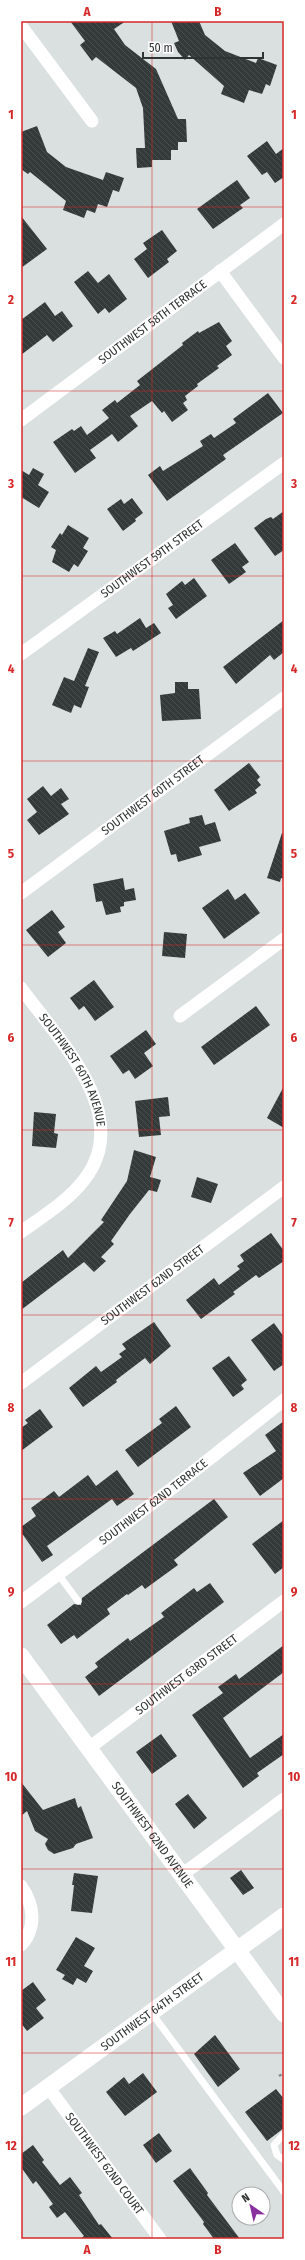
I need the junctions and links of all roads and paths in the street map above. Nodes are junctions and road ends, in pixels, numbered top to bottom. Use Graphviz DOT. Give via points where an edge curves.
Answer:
graph roads {
  1 [pos="21,26"];
  2 [pos="92,121"];
  3 [pos="284,224"];
  4 [pos="220,270"];
  5 [pos="284,358"];
  6 [pos="21,420"];
  7 [pos="284,463"];
  8 [pos="21,654"];
  9 [pos="284,698"];
  10 [pos="21,893"];
  11 [pos="284,939"];
  12 [pos="21,988"];
  13 [pos="180,1016"];
  14 [pos="284,1187"];
  15 [pos="21,1232"];
  16 [pos="21,1383"];
  17 [pos="284,1400"];
  18 [pos="58,1574"];
  19 [pos="78,1601"];
  20 [pos="284,1601"];
  21 [pos="21,1602"];
  22 [pos="21,1656"];
  23 [pos="89,1748"];
  24 [pos="284,1799"];
  25 [pos="183,1874"];
  26 [pos="21,1886"];
  27 [pos="284,1916"];
  28 [pos="21,1945"];
  29 [pos="238,1949"];
  30 [pos="151,2012"];
  31 [pos="284,2014"];
  32 [pos="284,2072"];
  33 [pos="279,2076"];
  34 [pos="48,2087"];
  35 [pos="21,2108"];
  36 [pos="284,2134"];
  37 [pos="284,2160"];
  38 [pos="284,2192"];
  39 [pos="160,2239"];
  1 -- 2 [label="street"];
  3 -- 4 [label="street, SOUTHWEST 58TH TERRACE"];
  4 -- 5 [label="street"];
  4 -- 6 [label="street, SOUTHWEST 58TH TERRACE"];
  7 -- 8 [label="street, SOUTHWEST 59TH STREET"];
  9 -- 10 [label="street, SOUTHWEST 60TH STREET"];
  11 -- 13 [label="street"];
  12 -- 15 [label="street, SOUTHWEST 60TH AVENUE" via="80,1069 94,1094 100,1126 96,1158 85,1180"];
  14 -- 16 [label="street, SOUTHWEST 62ND STREET"];
  17 -- 18 [label="street, SOUTHWEST 62ND TERRACE" via="216,1455"];
  18 -- 19 [label="lane"];
  18 -- 21 [label="street, SOUTHWEST 62ND TERRACE"];
  20 -- 23 [label="street, SOUTHWEST 63RD STREET"];
  22 -- 23 [label="street, SOUTHWEST 62ND AVENUE"];
  23 -- 25 [label="street, SOUTHWEST 62ND AVENUE"];
  24 -- 25 [label="street"];
  25 -- 29 [label="street, SOUTHWEST 62ND AVENUE"];
  26 -- 28 [label="street" via="31,1908 32,1924 29,1935"];
  27 -- 29 [label="street, SOUTHWEST 64TH STREET"];
  29 -- 30 [label="street, SOUTHWEST 64TH STREET"];
  29 -- 31 [label="street, SOUTHWEST 62ND AVENUE"];
  30 -- 34 [label="street, SOUTHWEST 64TH STREET"];
  30 -- 38 [label="lane"];
  32 -- 33 [label="path"];
  34 -- 35 [label="street, SOUTHWEST 64TH STREET"];
  34 -- 39 [label="street, SOUTHWEST 62ND COURT"];
  36 -- 37 [label="lane" via="274,2145 277,2154"];
}
